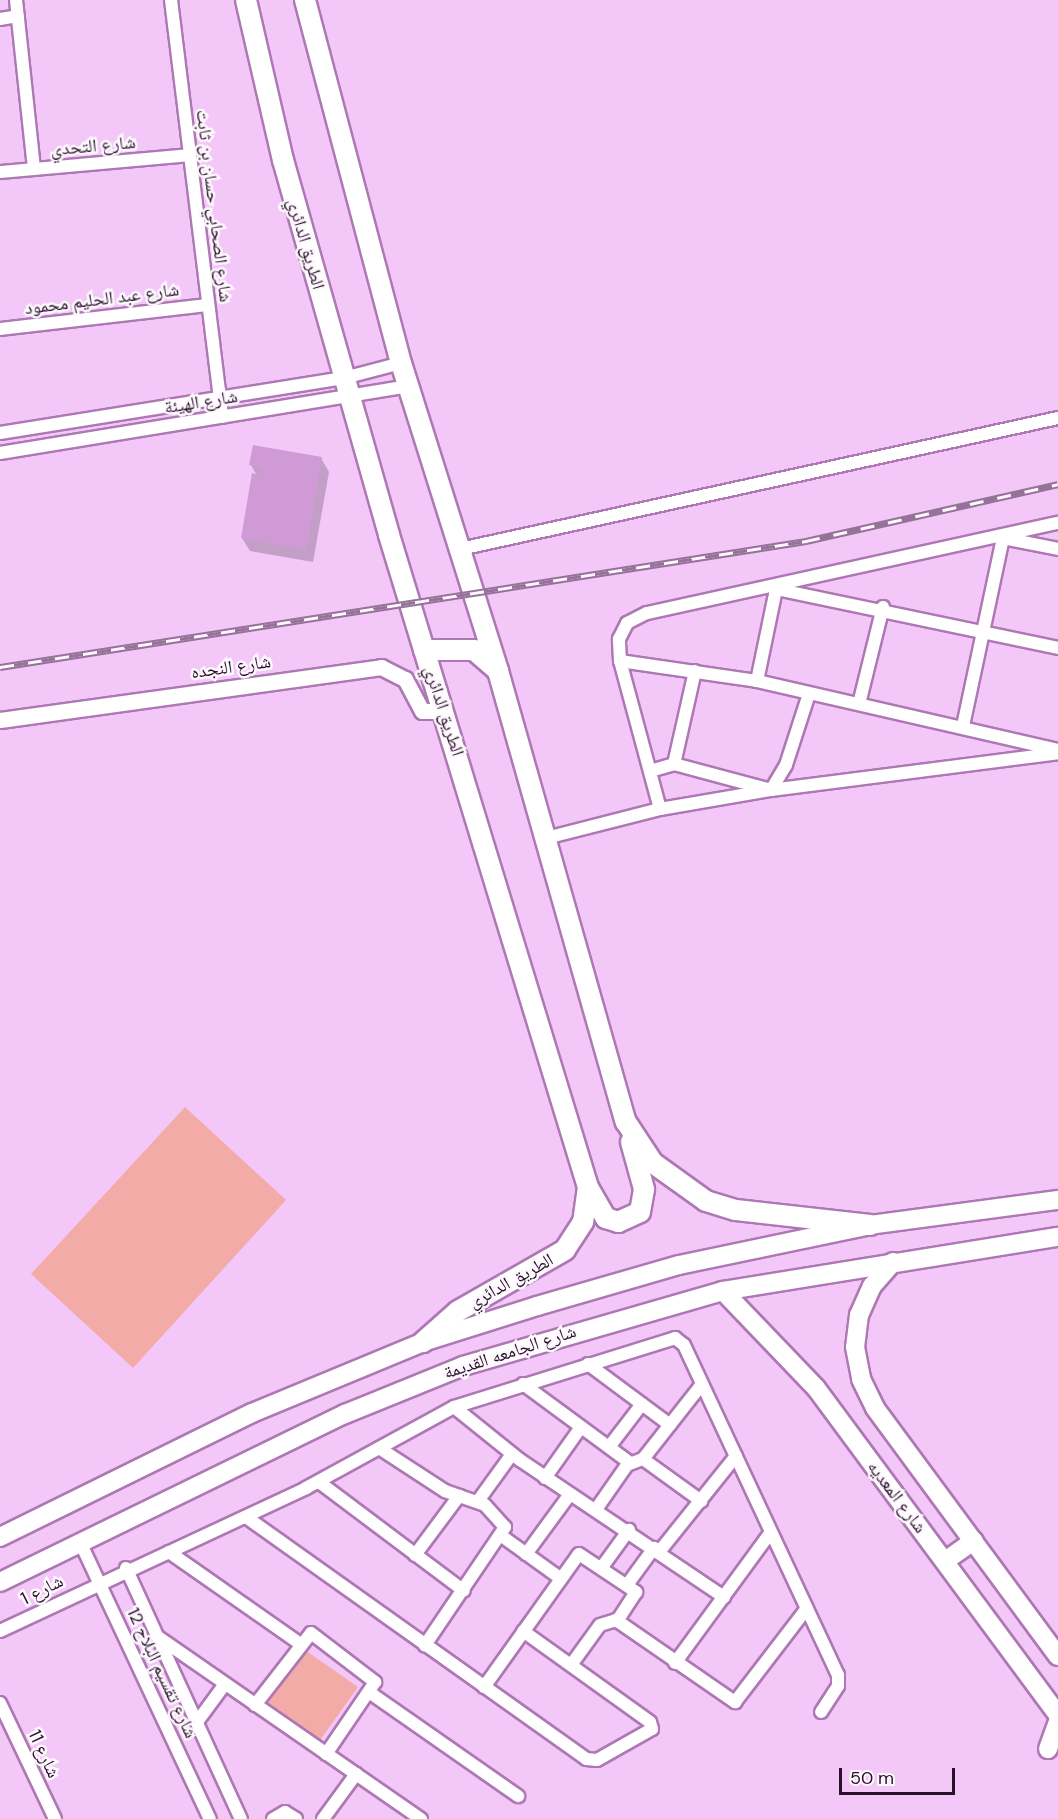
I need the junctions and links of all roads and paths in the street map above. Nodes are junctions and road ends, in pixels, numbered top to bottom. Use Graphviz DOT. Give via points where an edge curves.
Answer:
graph roads {
  1 [pos="16,0"];
  2 [pos="171,0"];
  3 [pos="246,0"];
  4 [pos="305,0"];
  5 [pos="18,16"];
  6 [pos="0,19"];
  7 [pos="190,155"];
  8 [pos="34,169"];
  9 [pos="0,172"];
  10 [pos="208,305"];
  11 [pos="0,329"];
  12 [pos="401,363"];
  13 [pos="344,378"];
  14 [pos="408,386"];
  15 [pos="349,397"];
  16 [pos="220,398"];
  17 [pos="222,417"];
  18 [pos="1058,418"];
  19 [pos="0,434"];
  20 [pos="0,453"];
  21 [pos="1058,523"];
  22 [pos="1003,538"];
  23 [pos="460,549"];
  24 [pos="1058,549"];
  25 [pos="776,589"];
  26 [pos="883,608"];
  27 [pos="982,630"];
  28 [pos="1058,648"];
  29 [pos="424,650"];
  30 [pos="620,661"];
  31 [pos="498,671"];
  32 [pos="695,671"];
  33 [pos="757,681"];
  34 [pos="809,694"];
  35 [pos="859,704"];
  36 [pos="444,711"];
  37 [pos="0,720"];
  38 [pos="963,726"];
  39 [pos="1058,751"];
  40 [pos="674,764"];
  41 [pos="650,771"];
  42 [pos="771,790"];
  43 [pos="660,808"];
  44 [pos="546,838"];
  45 [pos="626,1122"];
  46 [pos="588,1187"];
  47 [pos="1058,1200"];
  48 [pos="870,1226"];
  49 [pos="1058,1237"];
  50 [pos="893,1262"];
  51 [pos="723,1291"];
  52 [pos="423,1342"];
  53 [pos="588,1364"];
  54 [pos="523,1384"];
  55 [pos="702,1384"];
  56 [pos="642,1404"];
  57 [pos="454,1407"];
  58 [pos="670,1425"];
  59 [pos="581,1427"];
  60 [pos="609,1447"];
  61 [pos="379,1448"];
  62 [pos="512,1454"];
  63 [pos="736,1456"];
  64 [pos="643,1459"];
  65 [pos="630,1463"];
  66 [pos="545,1478"];
  67 [pos="319,1482"];
  68 [pos="570,1494"];
  69 [pos="459,1496"];
  70 [pos="478,1501"];
  71 [pos="700,1501"];
  72 [pos="597,1508"];
  73 [pos="246,1517"];
  74 [pos="629,1530"];
  75 [pos="771,1532"];
  76 [pos="0,1537"];
  77 [pos="503,1537"];
  78 [pos="974,1541"];
  79 [pos="80,1542"];
  80 [pos="657,1550"];
  81 [pos="169,1552"];
  82 [pos="526,1554"];
  83 [pos="415,1555"];
  84 [pos="945,1561"];
  85 [pos="602,1567"];
  86 [pos="126,1569"];
  87 [pos="560,1578"];
  88 [pos="100,1581"];
  89 [pos="0,1582"];
  90 [pos="627,1585"];
  91 [pos="464,1591"];
  92 [pos="724,1597"];
  93 [pos="807,1608"];
  94 [pos="618,1621"];
  95 [pos="0,1631"];
  96 [pos="523,1631"];
  97 [pos="158,1637"];
  98 [pos="299,1643"];
  99 [pos="425,1645"];
  100 [pos="1058,1656"];
  101 [pos="675,1663"];
  102 [pos="571,1665"];
  103 [pos="225,1684"];
  104 [pos="484,1687"];
  105 [pos="369,1692"];
  106 [pos="0,1704"];
  107 [pos="255,1705"];
  108 [pos="821,1712"];
  109 [pos="1058,1715"];
  110 [pos="1058,1721"];
  111 [pos="197,1722"];
  112 [pos="1048,1749"];
  113 [pos="326,1754"];
  114 [pos="356,1774"];
  115 [pos="518,1797"];
  116 [pos="55,1819"];
  117 [pos="210,1819"];
  118 [pos="241,1819"];
  119 [pos="273,1819"];
  120 [pos="296,1819"];
  121 [pos="323,1819"];
  122 [pos="421,1819"];
  1 -- 5 [label="street"];
  2 -- 7 [label="street, شارع الصحابي حسان بن ثابت"];
  3 -- 13 [label="main road, الطريق الدائري" via="270,111"];
  4 -- 12 [label="main road"];
  5 -- 6 [label="street"];
  5 -- 8 [label="street"];
  7 -- 8 [label="street, شارع التحدي"];
  7 -- 10 [label="street, شارع الصحابي حسان بن ثابت"];
  8 -- 9 [label="street, شارع التحدي"];
  10 -- 11 [label="street, شارع عبد الحليم محمود"];
  10 -- 16 [label="street, شارع الصحابي حسان بن ثابت"];
  12 -- 13 [label="street, شارع الهيئة"];
  12 -- 14 [label="main road"];
  13 -- 15 [label="main road, الطريق الدائري"];
  13 -- 16 [label="street, شارع الهيئة"];
  14 -- 15 [label="street, شارع الهيئة"];
  14 -- 23 [label="main road"];
  15 -- 17 [label="street, شارع الهيئة"];
  15 -- 29 [label="main road, الطريق الدائري"];
  16 -- 17 [label="street, شارع الصحابي حسان بن ثابت"];
  16 -- 19 [label="street, شارع الهيئة"];
  17 -- 20 [label="street, شارع الهيئة"];
  18 -- 23 [label="street"];
  21 -- 22 [label="street"];
  22 -- 24 [label="street"];
  22 -- 25 [label="street"];
  22 -- 27 [label="street"];
  23 -- 31 [label="main road"];
  25 -- 26 [label="street"];
  25 -- 30 [label="street" via="647,613 627,623 619,639"];
  25 -- 33 [label="street"];
  26 -- 27 [label="street"];
  26 -- 35 [label="street"];
  27 -- 28 [label="street"];
  27 -- 38 [label="street"];
  29 -- 31 [label="main road" via="474,651"];
  29 -- 36 [label="main road, الطريق الدائري"];
  30 -- 32 [label="street"];
  30 -- 41 [label="street"];
  31 -- 44 [label="main road"];
  32 -- 33 [label="street"];
  32 -- 40 [label="street"];
  33 -- 34 [label="street"];
  34 -- 35 [label="street"];
  34 -- 42 [label="street" via="786,765"];
  35 -- 38 [label="street"];
  36 -- 37 [label="street, شارع النجده" via="422,711 405,679 381,667"];
  36 -- 46 [label="main road, الطريق الدائري"];
  38 -- 39 [label="street"];
  39 -- 42 [label="street"];
  40 -- 41 [label="street"];
  40 -- 42 [label="street"];
  41 -- 43 [label="street"];
  42 -- 43 [label="street"];
  43 -- 44 [label="street"];
  44 -- 45 [label="main road"];
  45 -- 46 [label="main road" via="644,1189 639,1212 624,1221 606,1218"];
  45 -- 48 [label="main road" via="658,1169 706,1201 736,1210"];
  46 -- 52 [label="main road, الطريق الدائري" via="584,1222 565,1250 458,1311"];
  47 -- 48 [label="main road, شارع الجامعه القديمة"];
  48 -- 52 [label="main road, شارع الجامعه القديمة" via="679,1265"];
  49 -- 50 [label="main road, شارع الجامعه القديمة"];
  50 -- 51 [label="main road, شارع الجامعه القديمة"];
  50 -- 78 [label="main road, شارع المعديه" via="872,1286 859,1315 855,1347 861,1379 875,1408"];
  51 -- 79 [label="main road, شارع الجامعه القديمة" via="617,1318 410,1385"];
  51 -- 84 [label="main road, شارع المعديه" via="809,1379"];
  52 -- 76 [label="main road, شارع الجامعه القديمة" via="252,1413"];
  53 -- 54 [label="street, شارع 1"];
  53 -- 55 [label="street, شارع 1" via="675,1338 684,1345"];
  53 -- 56 [label="street"];
  54 -- 57 [label="street, شارع 1"];
  54 -- 59 [label="street"];
  55 -- 58 [label="street"];
  55 -- 63 [label="street"];
  56 -- 58 [label="street"];
  56 -- 60 [label="street"];
  57 -- 61 [label="street, شارع 1"];
  57 -- 62 [label="street"];
  58 -- 64 [label="street"];
  59 -- 60 [label="street"];
  59 -- 66 [label="street"];
  60 -- 65 [label="street"];
  61 -- 67 [label="street, شارع 1"];
  61 -- 69 [label="street"];
  62 -- 66 [label="street"];
  62 -- 70 [label="street"];
  63 -- 71 [label="street"];
  63 -- 75 [label="street"];
  64 -- 65 [label="street"];
  64 -- 71 [label="street"];
  65 -- 72 [label="street"];
  66 -- 68 [label="street"];
  67 -- 73 [label="street, شارع 1"];
  67 -- 83 [label="street"];
  68 -- 72 [label="street"];
  68 -- 82 [label="street"];
  69 -- 70 [label="street"];
  69 -- 83 [label="street"];
  70 -- 77 [label="street" via="504,1522"];
  71 -- 80 [label="street"];
  72 -- 74 [label="street"];
  73 -- 81 [label="street, شارع 1"];
  73 -- 99 [label="street"];
  74 -- 80 [label="street"];
  74 -- 85 [label="street"];
  75 -- 92 [label="street"];
  75 -- 93 [label="street"];
  77 -- 82 [label="street"];
  77 -- 91 [label="street"];
  78 -- 84 [label="main road"];
  78 -- 100 [label="main road, شارع المعديه"];
  79 -- 88 [label="street, شارع تقسيم البلاح 12"];
  79 -- 89 [label="main road, شارع الجامعه القديمة"];
  80 -- 90 [label="street"];
  80 -- 92 [label="street"];
  81 -- 86 [label="street, شارع 1"];
  81 -- 98 [label="street"];
  82 -- 87 [label="street"];
  83 -- 91 [label="street"];
  84 -- 109 [label="main road, شارع المعديه"];
  85 -- 87 [label="street" via="581,1553"];
  85 -- 90 [label="street"];
  86 -- 88 [label="street, شارع 1"];
  86 -- 97 [label="street"];
  87 -- 96 [label="street"];
  88 -- 95 [label="street, شارع 1"];
  88 -- 117 [label="street, شارع تقسيم البلاح 12"];
  90 -- 94 [label="street" via="636,1594"];
  91 -- 99 [label="street"];
  92 -- 101 [label="street"];
  93 -- 101 [label="street" via="735,1702"];
  93 -- 108 [label="street" via="839,1680"];
  94 -- 101 [label="street"];
  94 -- 102 [label="street" via="600,1625"];
  96 -- 102 [label="street"];
  96 -- 104 [label="street"];
  97 -- 103 [label="street"];
  97 -- 111 [label="street"];
  98 -- 105 [label="street" via="311,1633 375,1680"];
  98 -- 107 [label="street"];
  99 -- 104 [label="street"];
  102 -- 104 [label="street" via="650,1722 650,1731 589,1760"];
  103 -- 107 [label="street"];
  103 -- 111 [label="street"];
  105 -- 113 [label="street"];
  105 -- 115 [label="street"];
  106 -- 116 [label="street, شارع 11"];
  107 -- 113 [label="street"];
  110 -- 112 [label="main road"];
  111 -- 118 [label="street"];
  113 -- 114 [label="street"];
  114 -- 121 [label="street"];
  114 -- 122 [label="street"];
  119 -- 120 [label="street" via="285,1812"];
}
